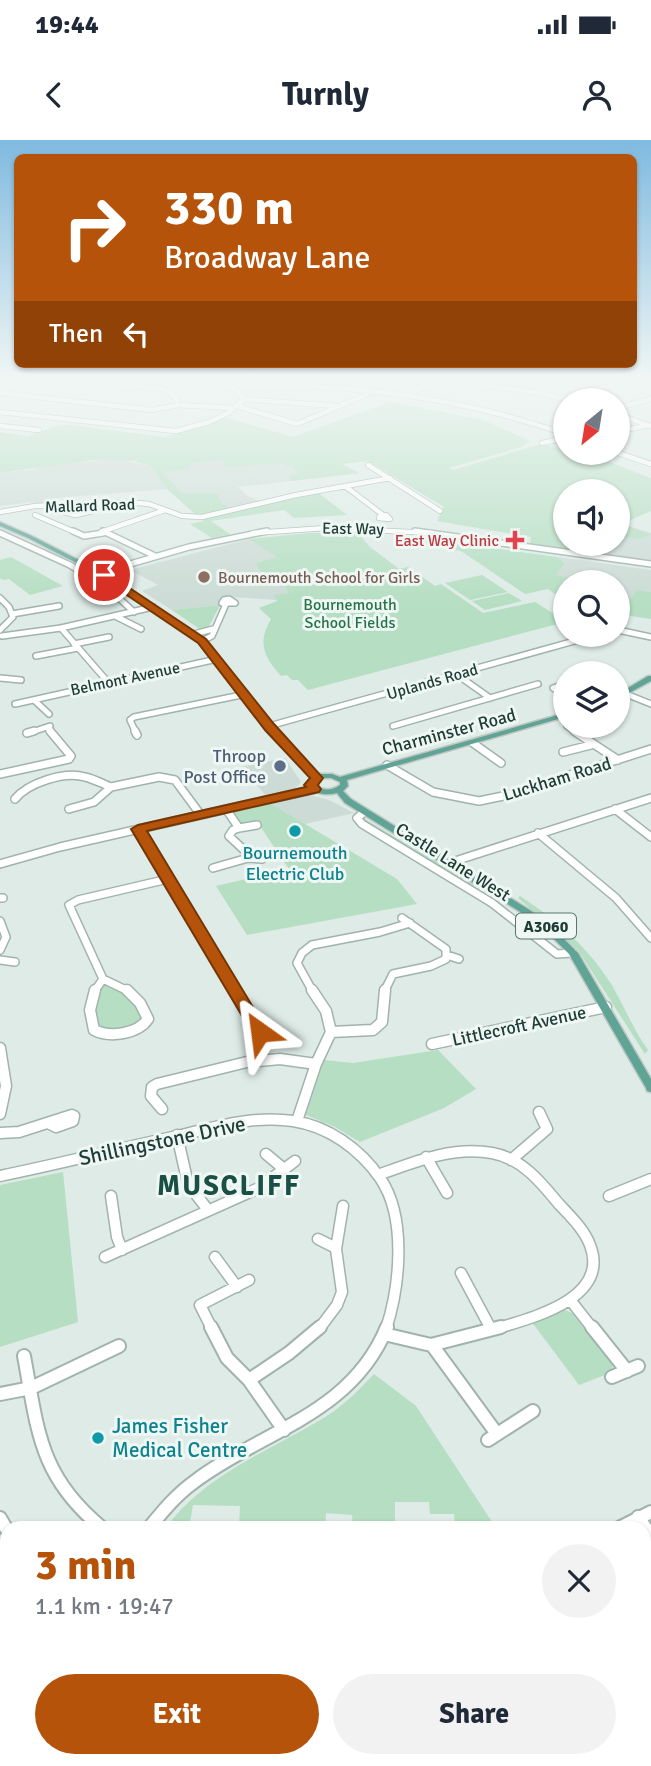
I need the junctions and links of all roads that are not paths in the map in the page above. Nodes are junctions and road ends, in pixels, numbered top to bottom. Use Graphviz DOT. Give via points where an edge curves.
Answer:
graph roads {
  1 [pos="630,457"];
  2 [pos="651,464"];
  3 [pos="368,465"];
  4 [pos="390,478"];
  5 [pos="345,486"];
  6 [pos="96,503"];
  7 [pos="59,505"];
  8 [pos="0,510"];
  9 [pos="165,510"];
  10 [pos="440,512"];
  11 [pos="35,515"];
  12 [pos="381,528"];
  13 [pos="0,529"];
  14 [pos="103,533"];
  15 [pos="54,549"];
  16 [pos="42,552"];
  17 [pos="155,556"];
  18 [pos="651,566"];
  19 [pos="102,574"];
  20 [pos="0,598"];
  21 [pos="226,604"];
  22 [pos="59,607"];
  23 [pos="153,607"];
  24 [pos="134,612"];
  25 [pos="12,614"];
  26 [pos="114,616"];
  27 [pos="61,628"];
  28 [pos="141,629"];
  29 [pos="213,629"];
  30 [pos="630,631"];
  31 [pos="1,633"];
  32 [pos="194,635"];
  33 [pos="109,636"];
  34 [pos="651,637"];
  35 [pos="202,641"];
  36 [pos="76,646"];
  37 [pos="553,647"];
  38 [pos="36,656"];
  39 [pos="217,659"];
  40 [pos="456,674"];
  41 [pos="0,678"];
  42 [pos="651,678"];
  43 [pos="21,680"];
  44 [pos="107,681"];
  45 [pos="538,684"];
  46 [pos="630,691"];
  47 [pos="246,694"];
  48 [pos="491,698"];
  49 [pos="630,698"];
  50 [pos="34,700"];
  51 [pos="15,704"];
  52 [pos="651,705"];
  53 [pos="48,714"];
  54 [pos="553,719"];
  55 [pos="269,726"];
  56 [pos="393,726"];
  57 [pos="27,733"];
  58 [pos="137,735"];
  59 [pos="582,738"];
  60 [pos="473,743"];
  61 [pos="591,745"];
  62 [pos="651,749"];
  63 [pos="563,752"];
  64 [pos="618,760"];
  65 [pos="500,763"];
  66 [pos="387,765"];
  67 [pos="0,774"];
  68 [pos="317,778"];
  69 [pos="341,779"];
  70 [pos="111,787"];
  71 [pos="315,789"];
  72 [pos="334,792"];
  73 [pos="651,797"];
  74 [pos="15,799"];
  75 [pos="69,809"];
  76 [pos="226,809"];
  77 [pos="615,809"];
  78 [pos="200,814"];
  79 [pos="362,814"];
  80 [pos="382,822"];
  81 [pos="257,825"];
  82 [pos="239,828"];
  83 [pos="138,829"];
  84 [pos="538,833"];
  85 [pos="651,836"];
  86 [pos="248,858"];
  87 [pos="262,859"];
  88 [pos="449,863"];
  89 [pos="0,864"];
  90 [pos="213,868"];
  91 [pos="168,879"];
  92 [pos="492,890"];
  93 [pos="479,895"];
  94 [pos="0,921"];
  95 [pos="651,938"];
  96 [pos="0,950"];
  97 [pos="573,953"];
  98 [pos="447,954"];
  99 [pos="459,959"];
  100 [pos="0,960"];
  101 [pos="15,962"];
  102 [pos="103,979"];
  103 [pos="606,1007"];
  104 [pos="260,1032"];
  105 [pos="331,1032"];
  106 [pos="432,1044"];
  107 [pos="0,1048"];
  108 [pos="316,1064"];
  109 [pos="2,1075"];
  110 [pos="649,1079"];
  111 [pos="162,1109"];
  112 [pos="539,1112"];
  113 [pos="0,1114"];
  114 [pos="297,1121"];
  115 [pos="48,1123"];
  116 [pos="0,1133"];
  117 [pos="177,1135"];
  118 [pos="265,1154"];
  119 [pos="426,1157"];
  120 [pos="512,1160"];
  121 [pos="295,1161"];
  122 [pos="284,1169"];
  123 [pos="378,1175"];
  124 [pos="0,1176"];
  125 [pos="651,1179"];
  126 [pos="447,1194"];
  127 [pos="111,1196"];
  128 [pos="609,1196"];
  129 [pos="343,1206"];
  130 [pos="208,1210"];
  131 [pos="318,1239"];
  132 [pos="336,1248"];
  133 [pos="122,1250"];
  134 [pos="105,1257"];
  135 [pos="215,1257"];
  136 [pos="461,1273"];
  137 [pos="249,1280"];
  138 [pos="237,1287"];
  139 [pos="570,1301"];
  140 [pos="491,1329"];
  141 [pos="384,1334"];
  142 [pos="432,1345"];
  143 [pos="119,1346"];
  144 [pos="24,1356"];
  145 [pos="612,1377"];
  146 [pos="249,1380"];
  147 [pos="31,1388"];
  148 [pos="0,1394"];
  149 [pos="533,1411"];
  150 [pos="284,1430"];
  151 [pos="651,1512"];
  152 [pos="638,1517"];
  153 [pos="92,1521"];
  154 [pos="155,1521"];
  155 [pos="631,1521"];
  156 [pos="641,1521"];
  1 -- 2 [label="street"];
  3 -- 4 [label="street"];
  4 -- 5 [label="street, Mallard Road"];
  4 -- 10 [label="street"];
  5 -- 9 [label="street, Mallard Road" via="202,517"];
  5 -- 12 [label="street" via="384,517"];
  6 -- 7 [label="street, Mallard Road"];
  6 -- 7 [label="street" via="94,510 79,515 62,511"];
  6 -- 9 [label="street, Mallard Road" via="139,502"];
  7 -- 8 [label="street, Mallard Road"];
  9 -- 14 [label="street"];
  11 -- 14 [label="street" via="84,536"];
  12 -- 17 [label="street, East Way" via="312,527 253,533"];
  12 -- 18 [label="street, East Way"];
  13 -- 15 [label="main road"];
  13 -- 16 [label="street"];
  14 -- 17 [label="street"];
  15 -- 16 [label="street"];
  15 -- 19 [label="main road"];
  16 -- 24 [label="street" via="111,590"];
  17 -- 19 [label="street, East Way"];
  18 -- 19 [label="street, East Way" via="391,532 331,529 236,538"];
  19 -- 23 [label="main road"];
  20 -- 25 [label="street"];
  21 -- 29 [label="street"];
  22 -- 25 [label="street"];
  23 -- 24 [label="street"];
  23 -- 32 [label="main road"];
  24 -- 26 [label="street"];
  25 -- 31 [label="street"];
  26 -- 27 [label="street"];
  26 -- 28 [label="street"];
  27 -- 31 [label="street"];
  27 -- 36 [label="street"];
  29 -- 32 [label="street"];
  29 -- 35 [label="street" via="212,636"];
  30 -- 34 [label="street"];
  32 -- 35 [label="main road"];
  33 -- 36 [label="street"];
  35 -- 39 [label="main road"];
  36 -- 38 [label="street"];
  36 -- 44 [label="street"];
  37 -- 40 [label="street, Uplands Road"];
  39 -- 44 [label="street, Belmont Avenue"];
  39 -- 47 [label="main road"];
  40 -- 48 [label="street"];
  40 -- 55 [label="street, Uplands Road"];
  41 -- 43 [label="street"];
  42 -- 46 [label="main road"];
  44 -- 50 [label="street, Belmont Avenue"];
  45 -- 48 [label="street"];
  47 -- 55 [label="main road"];
  47 -- 58 [label="street" via="134,717 130,720"];
  48 -- 56 [label="street"];
  49 -- 52 [label="street"];
  50 -- 51 [label="street, Belmont Avenue"];
  50 -- 53 [label="street"];
  54 -- 60 [label="main road, Charminster Road"];
  55 -- 68 [label="main road"];
  57 -- 67 [label="street" via="50,727 71,756"];
  59 -- 61 [label="street"];
  60 -- 65 [label="street"];
  60 -- 66 [label="main road, Charminster Road"];
  61 -- 63 [label="street"];
  61 -- 64 [label="street"];
  62 -- 64 [label="street, Luckham Road"];
  64 -- 66 [label="street, Luckham Road" via="479,801 433,792"];
  66 -- 69 [label="main road, Charminster Road"];
  68 -- 69 [label="main road, Charminster Road"];
  68 -- 71 [label="main road" via="311,785"];
  69 -- 72 [label="main road" via="344,786"];
  70 -- 74 [label="street" via="84,776 67,776 24,788"];
  70 -- 75 [label="street" via="94,802"];
  70 -- 78 [label="street" via="172,778"];
  71 -- 72 [label="main road, A3060"];
  71 -- 76 [label="street"];
  72 -- 79 [label="main road, Castle Lane West / A3060"];
  72 -- 80 [label="main road, Castle Lane West / A3060"];
  73 -- 77 [label="street"];
  76 -- 78 [label="street"];
  76 -- 82 [label="street"];
  77 -- 84 [label="street"];
  77 -- 85 [label="street"];
  78 -- 83 [label="street"];
  79 -- 80 [label="main road, Castle Lane West / A3060"];
  79 -- 93 [label="street, Castle Lane West" via="357,818 362,824"];
  80 -- 88 [label="main road, Castle Lane West / A3060"];
  81 -- 82 [label="street"];
  82 -- 86 [label="street" via="229,836"];
  83 -- 89 [label="street"];
  83 -- 91 [label="street"];
  84 -- 88 [label="street"];
  84 -- 95 [label="street" via="616,898"];
  86 -- 87 [label="street"];
  86 -- 90 [label="street"];
  88 -- 92 [label="main road, Castle Lane West / A3060"];
  91 -- 102 [label="street" via="69,905"];
  91 -- 104 [label="street"];
  92 -- 93 [label="street"];
  92 -- 97 [label="main road, Castle Lane West / A3060" via="541,921"];
  93 -- 97 [label="street, Castle Lane West" via="557,954"];
  94 -- 96 [label="street" via="6,937"];
  97 -- 103 [label="main road, Castle Lane West / A3060"];
  98 -- 99 [label="street"];
  98 -- 105 [label="street" via="431,966 393,974 384,992 382,1022 373,1030"];
  98 -- 105 [label="street" via="406,920 380,932 312,945 298,963 326,1011"];
  100 -- 101 [label="street"];
  102 -- 102 [label="street" via="135,993 146,1023 112,1034 94,1030 88,1014"];
  103 -- 106 [label="street, Littlecroft Avenue"];
  103 -- 110 [label="main road, Castle Lane West / A3060"];
  105 -- 108 [label="street"];
  107 -- 109 [label="street"];
  108 -- 111 [label="street" via="280,1059 247,1062 156,1084 151,1096"];
  108 -- 114 [label="street"];
  109 -- 113 [label="street" via="5,1099"];
  112 -- 120 [label="street" via="547,1129"];
  114 -- 117 [label="street, Shillingstone Drive" via="221,1125"];
  114 -- 123 [label="street, Shillingstone Drive" via="328,1132 352,1148"];
  115 -- 116 [label="street"];
  117 -- 124 [label="street, Shillingstone Drive"];
  117 -- 130 [label="street" via="188,1184"];
  118 -- 122 [label="street"];
  119 -- 120 [label="street" via="474,1152"];
  119 -- 123 [label="street"];
  119 -- 126 [label="street"];
  120 -- 139 [label="street" via="529,1171 560,1205 591,1247 594,1264 585,1285"];
  121 -- 122 [label="street"];
  122 -- 130 [label="street" via="259,1188"];
  123 -- 141 [label="street, Shillingstone Drive" via="391,1199 398,1264 395,1307"];
  125 -- 128 [label="street"];
  127 -- 133 [label="street"];
  129 -- 132 [label="street"];
  130 -- 133 [label="street"];
  131 -- 132 [label="street"];
  132 -- 146 [label="street" via="342,1293 336,1306 298,1346"];
  133 -- 134 [label="street"];
  135 -- 138 [label="street"];
  136 -- 140 [label="street"];
  137 -- 138 [label="street"];
  138 -- 146 [label="street" via="200,1305 226,1358"];
  139 -- 140 [label="street"];
  139 -- 145 [label="street" via="633,1368"];
  140 -- 142 [label="street"];
  141 -- 142 [label="street"];
  141 -- 150 [label="street, Shillingstone Drive" via="357,1377"];
  142 -- 149 [label="street" via="493,1437"];
  143 -- 147 [label="street"];
  144 -- 147 [label="street"];
  146 -- 150 [label="street"];
  147 -- 148 [label="street"];
  147 -- 153 [label="street" via="41,1447 58,1485"];
  150 -- 154 [label="street, Shillingstone Drive" via="196,1480"];
  151 -- 152 [label="street"];
  152 -- 155 [label="street"];
  152 -- 156 [label="street"];
}
